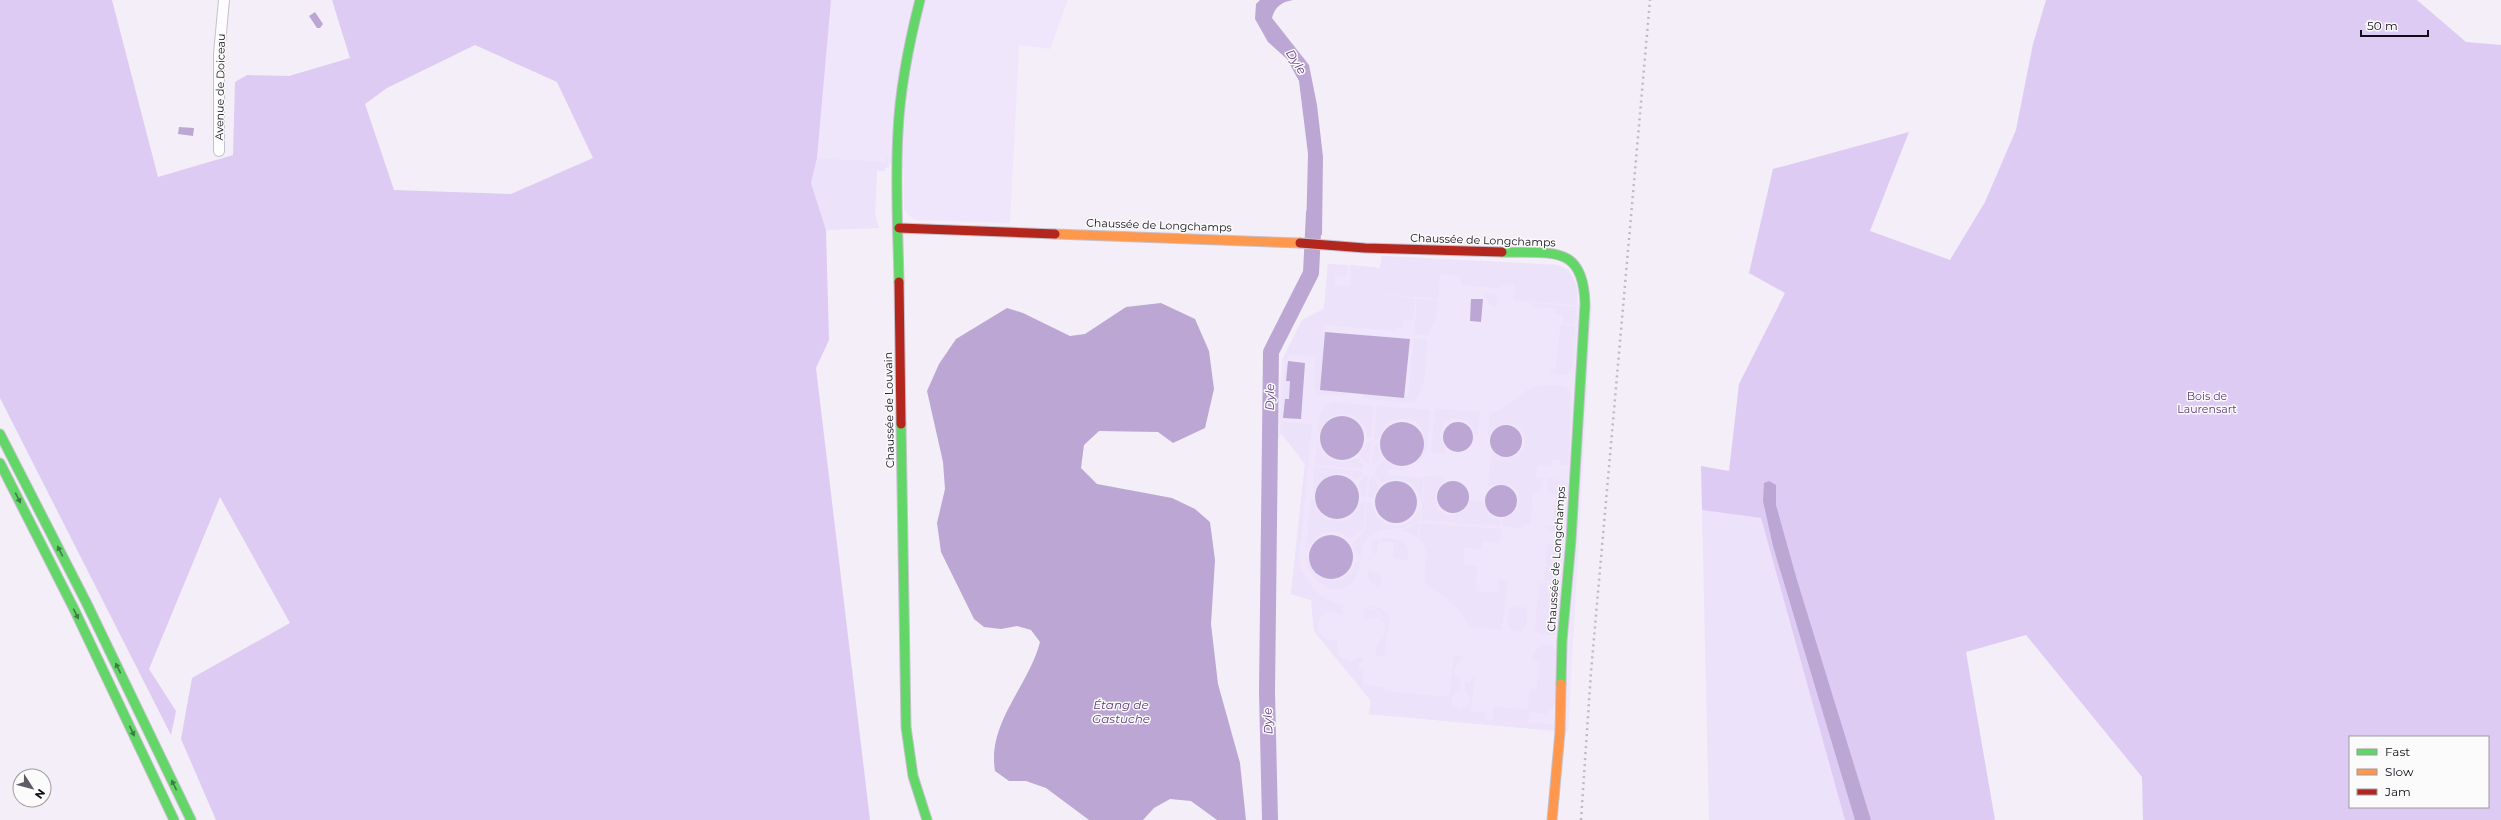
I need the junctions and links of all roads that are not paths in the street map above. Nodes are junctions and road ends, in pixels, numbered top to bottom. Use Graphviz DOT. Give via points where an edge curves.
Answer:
graph roads {
  1 [pos="224,0"];
  2 [pos="920,0"];
  3 [pos="219,150"];
  4 [pos="898,228"];
  5 [pos="0,434"];
  6 [pos="0,463"];
  7 [pos="174,820"];
  8 [pos="191,820"];
  9 [pos="926,820"];
  10 [pos="1552,820"];
  1 -- 3 [label="street, Avenue de Doiceau" via="219,54"];
  2 -- 4 [label="main road, Chaussée de Louvain" via="905,59 898,118"];
  4 -- 9 [label="main road, Chaussée de Louvain" via="906,727 913,776"];
  4 -- 10 [label="main road, Chaussée de Longchamps" via="1552,254 1572,261 1580,267 1584,279 1585,305 1571,540 1562,641 1560,732"];
  8 -- 5 [label="main road, one-way" via="86,602"];
  6 -- 7 [label="main road, one-way" via="74,609"];
}
